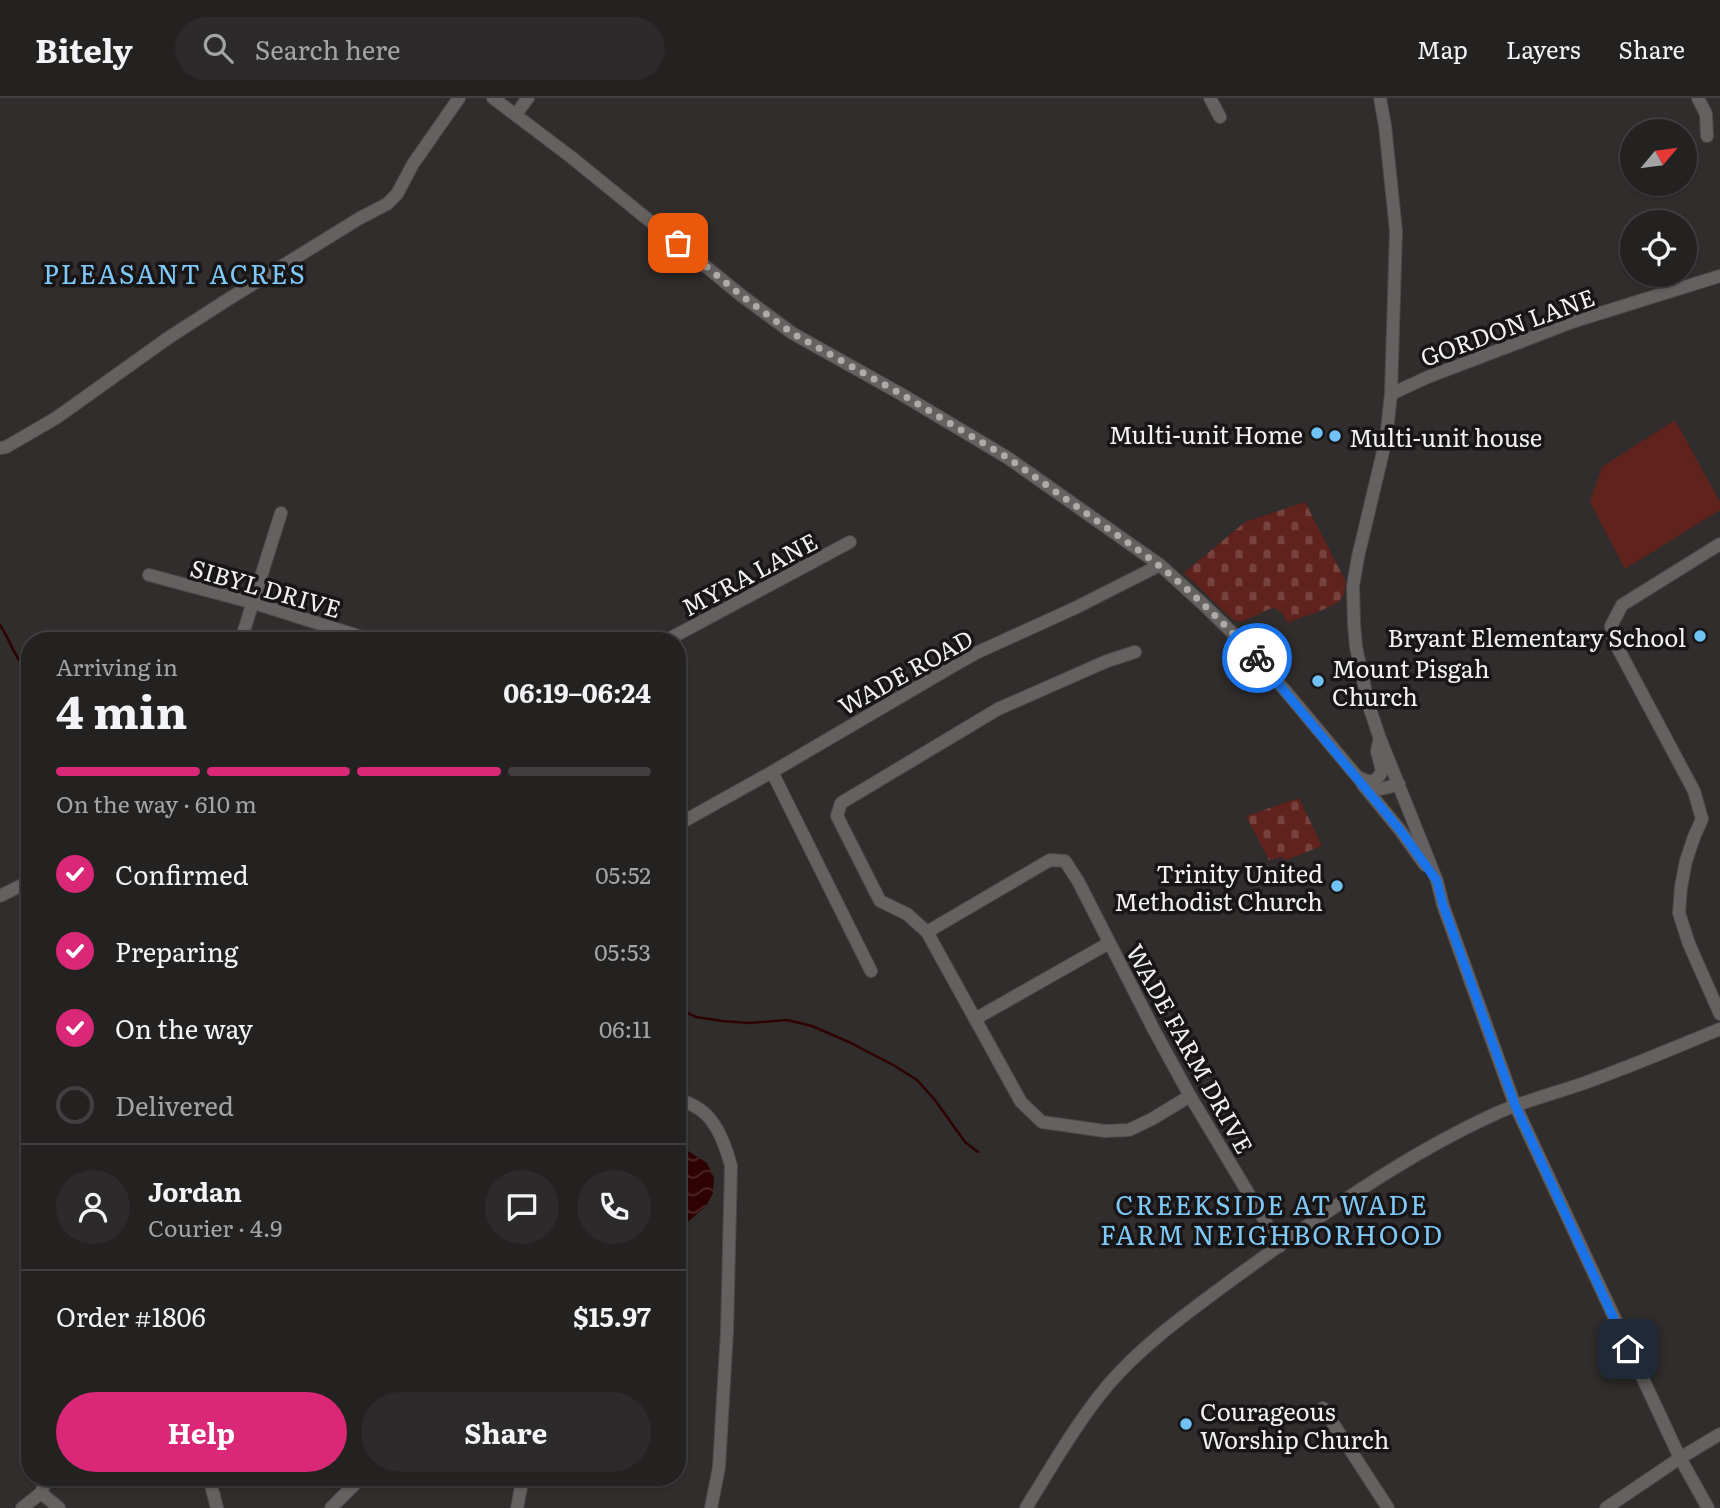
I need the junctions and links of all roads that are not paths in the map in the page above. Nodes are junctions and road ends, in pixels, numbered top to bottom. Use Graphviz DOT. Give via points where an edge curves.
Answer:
graph roads {
  1 [pos="460,98"];
  2 [pos="494,98"];
  3 [pos="528,98"];
  4 [pos="1210,98"];
  5 [pos="1380,98"];
  6 [pos="1698,98"];
  7 [pos="516,114"];
  8 [pos="1220,117"];
  9 [pos="1707,136"];
  10 [pos="1720,276"];
  11 [pos="1391,394"];
  12 [pos="0,448"];
  13 [pos="281,513"];
  14 [pos="850,542"];
  15 [pos="1720,544"];
  16 [pos="1160,565"];
  17 [pos="149,575"];
  18 [pos="254,603"];
  19 [pos="244,632"];
  20 [pos="346,632"];
  21 [pos="682,632"];
  22 [pos="1135,652"];
  23 [pos="1379,736"];
  24 [pos="772,772"];
  25 [pos="1356,776"];
  26 [pos="1399,784"];
  27 [pos="686,820"];
  28 [pos="1437,881"];
  29 [pos="21,886"];
  30 [pos="0,896"];
  31 [pos="927,932"];
  32 [pos="1109,943"];
  33 [pos="870,971"];
  34 [pos="1720,1014"];
  35 [pos="975,1019"];
  36 [pos="1720,1029"];
  37 [pos="1190,1096"];
  38 [pos="686,1102"];
  39 [pos="1515,1105"];
  40 [pos="1280,1246"];
  41 [pos="1323,1408"];
  42 [pos="1720,1434"];
  43 [pos="1680,1458"];
  44 [pos="44,1486"];
  45 [pos="211,1486"];
  46 [pos="353,1486"];
  47 [pos="521,1486"];
  48 [pos="41,1493"];
  49 [pos="22,1508"];
  50 [pos="59,1508"];
  51 [pos="217,1508"];
  52 [pos="331,1508"];
  53 [pos="517,1508"];
  54 [pos="711,1508"];
  55 [pos="1026,1508"];
  56 [pos="1388,1508"];
  57 [pos="1606,1508"];
  58 [pos="1708,1508"];
  1 -- 12 [label="street" via="387,204 168,338 56,418"];
  2 -- 7 [label="street"];
  3 -- 7 [label="street"];
  4 -- 8 [label="street"];
  5 -- 11 [label="street" via="1396,231"];
  6 -- 9 [label="street" via="1706,114"];
  7 -- 16 [label="street" via="792,333 1008,458"];
  10 -- 11 [label="street, GORDON LANE" via="1575,321"];
  11 -- 23 [label="street" via="1386,439 1353,586 1356,647"];
  13 -- 18 [label="street"];
  14 -- 21 [label="street, MYRA LANE"];
  15 -- 34 [label="street" via="1622,605 1611,626 1613,639 1700,806 1702,819 1686,861 1679,913"];
  16 -- 24 [label="street, WADE ROAD" via="976,653"];
  16 -- 25 [label="street" via="1258,658"];
  17 -- 18 [label="street, SIBYL DRIVE"];
  18 -- 19 [label="street"];
  18 -- 20 [label="street, SIBYL DRIVE"];
  22 -- 31 [label="street" via="998,709 841,803 837,816 880,901 907,914"];
  23 -- 25 [label="street" via="1382,771 1378,779 1366,782"];
  23 -- 26 [label="street"];
  24 -- 27 [label="street, WADE ROAD"];
  24 -- 33 [label="street"];
  25 -- 26 [label="street" via="1370,789"];
  25 -- 28 [label="street"];
  26 -- 28 [label="street"];
  28 -- 39 [label="street"];
  29 -- 30 [label="street"];
  31 -- 32 [label="street, WADE FARM DRIVE" via="1050,860 1065,861"];
  31 -- 35 [label="street"];
  32 -- 35 [label="street"];
  32 -- 37 [label="street, WADE FARM DRIVE"];
  35 -- 37 [label="street" via="1021,1102 1042,1122 1129,1130"];
  36 -- 39 [label="street" via="1588,1082"];
  37 -- 40 [label="street, WADE FARM DRIVE"];
  38 -- 54 [label="street" via="703,1111 715,1127 732,1166 719,1467"];
  39 -- 40 [label="street" via="1412,1157"];
  39 -- 43 [label="street"];
  40 -- 55 [label="street" via="1133,1358 1089,1410"];
  41 -- 56 [label="street"];
  42 -- 43 [label="street"];
  43 -- 57 [label="street"];
  43 -- 58 [label="street"];
  44 -- 48 [label="street"];
  45 -- 51 [label="street"];
  46 -- 52 [label="street"];
  47 -- 53 [label="street"];
  48 -- 49 [label="street"];
  48 -- 50 [label="street"];
}
